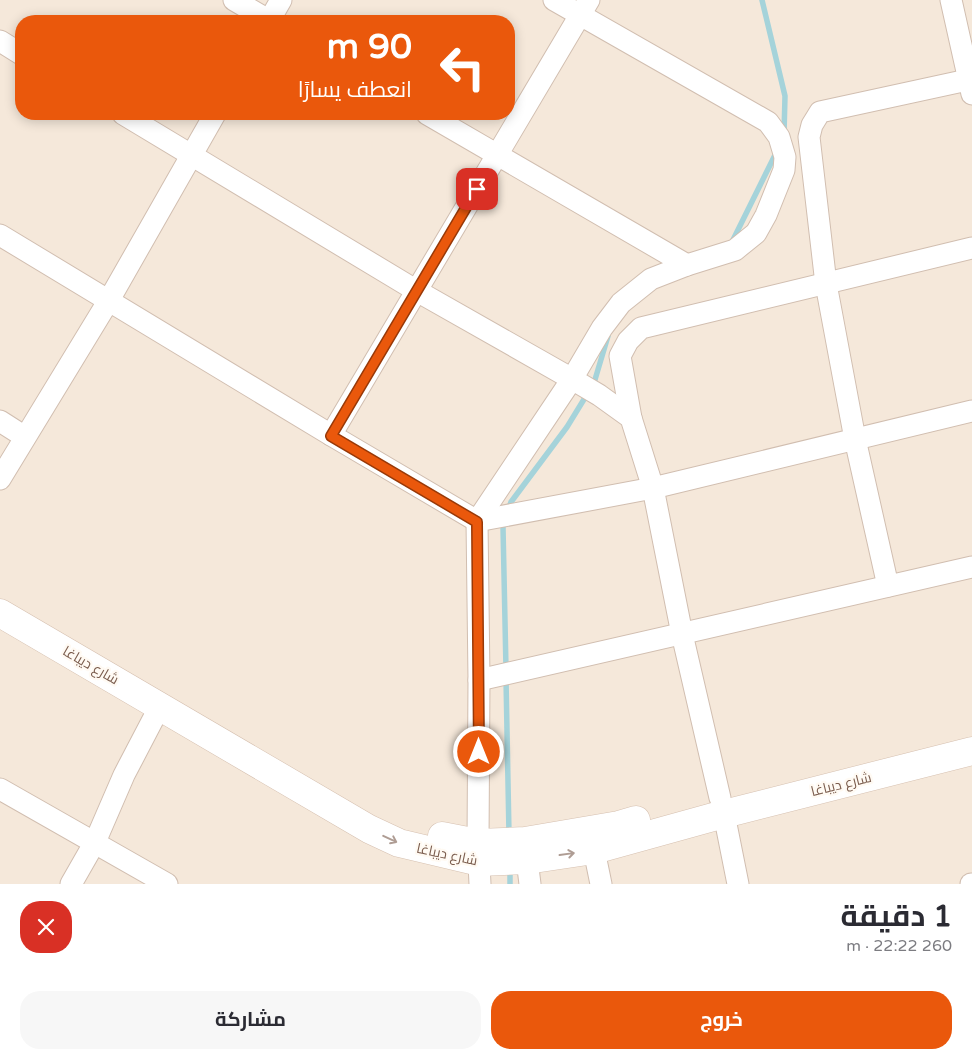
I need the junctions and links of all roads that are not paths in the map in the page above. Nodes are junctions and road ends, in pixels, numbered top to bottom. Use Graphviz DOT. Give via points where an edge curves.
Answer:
graph roads {
  1 [pos="234,0"];
  2 [pos="281,0"];
  3 [pos="554,0"];
  4 [pos="951,0"];
  5 [pos="585,8"];
  6 [pos="259,15"];
  7 [pos="272,15"];
  8 [pos="0,41"];
  9 [pos="15,50"];
  10 [pos="971,85"];
  11 [pos="133,120"];
  12 [pos="211,120"];
  13 [pos="437,120"];
  14 [pos="191,154"];
  15 [pos="497,155"];
  16 [pos="0,235"];
  17 [pos="972,248"];
  18 [pos="687,265"];
  19 [pos="826,284"];
  20 [pos="417,291"];
  21 [pos="109,300"];
  22 [pos="585,387"];
  23 [pos="972,411"];
  24 [pos="631,418"];
  25 [pos="0,421"];
  26 [pos="331,436"];
  27 [pos="24,437"];
  28 [pos="855,439"];
  29 [pos="0,478"];
  30 [pos="653,488"];
  31 [pos="477,522"];
  32 [pos="972,567"];
  33 [pos="888,586"];
  34 [pos="0,594"];
  35 [pos="0,613"];
  36 [pos="682,634"];
  37 [pos="479,680"];
  38 [pos="160,706"];
  39 [pos="972,735"];
  40 [pos="972,751"];
  41 [pos="0,789"];
  42 [pos="722,806"];
  43 [pos="95,842"];
  44 [pos="594,850"];
  45 [pos="527,862"];
  46 [pos="479,863"];
  47 [pos="71,884"];
  48 [pos="167,884"];
  49 [pos="601,884"];
  50 [pos="738,884"];
  1 -- 6 [label="street"];
  2 -- 7 [label="street"];
  3 -- 5 [label="street"];
  4 -- 10 [label="street"];
  5 -- 15 [label="street"];
  5 -- 18 [label="street" via="768,122 779,137 785,157 784,170 756,233 735,250"];
  8 -- 9 [label="street"];
  10 -- 19 [label="street" via="820,112 809,137"];
  11 -- 14 [label="street"];
  12 -- 14 [label="street"];
  13 -- 15 [label="street"];
  14 -- 20 [label="street"];
  14 -- 21 [label="street"];
  15 -- 18 [label="street"];
  15 -- 20 [label="street"];
  16 -- 21 [label="street"];
  17 -- 19 [label="street"];
  18 -- 22 [label="street" via="651,279 621,303 602,328"];
  19 -- 24 [label="street" via="641,328 628,341 620,356"];
  19 -- 28 [label="street"];
  20 -- 22 [label="street"];
  20 -- 26 [label="street"];
  21 -- 26 [label="street"];
  21 -- 27 [label="street"];
  22 -- 24 [label="street"];
  22 -- 31 [label="street"];
  23 -- 28 [label="street"];
  24 -- 30 [label="street"];
  25 -- 27 [label="street"];
  26 -- 31 [label="street"];
  27 -- 29 [label="street"];
  28 -- 30 [label="street"];
  28 -- 33 [label="street"];
  30 -- 31 [label="street"];
  30 -- 36 [label="street"];
  31 -- 37 [label="street"];
  32 -- 33 [label="street"];
  33 -- 36 [label="street"];
  34 -- 46 [label="main road, شارع ديباغا" via="275,757 376,813 431,834"];
  35 -- 38 [label="main road, شارع ديباغا"];
  36 -- 37 [label="street"];
  36 -- 42 [label="street"];
  37 -- 46 [label="street"];
  38 -- 43 [label="street" via="124,775"];
  38 -- 46 [label="main road, شارع ديباغا, one-way" via="369,829 399,843"];
  39 -- 42 [label="main road, شارع ديباغا"];
  40 -- 42 [label="main road, شارع ديباغا"];
  41 -- 43 [label="street"];
  42 -- 44 [label="main road, شارع ديباغا"];
  42 -- 45 [label="main road, شارع ديباغا" via="619,825"];
  42 -- 50 [label="street"];
  43 -- 47 [label="street"];
  43 -- 48 [label="street"];
  45 -- 44 [label="main road, شارع ديباغا, one-way"];
  44 -- 49 [label="street"];
  45 -- 46 [label="main road, شارع ديباغا"];
}
